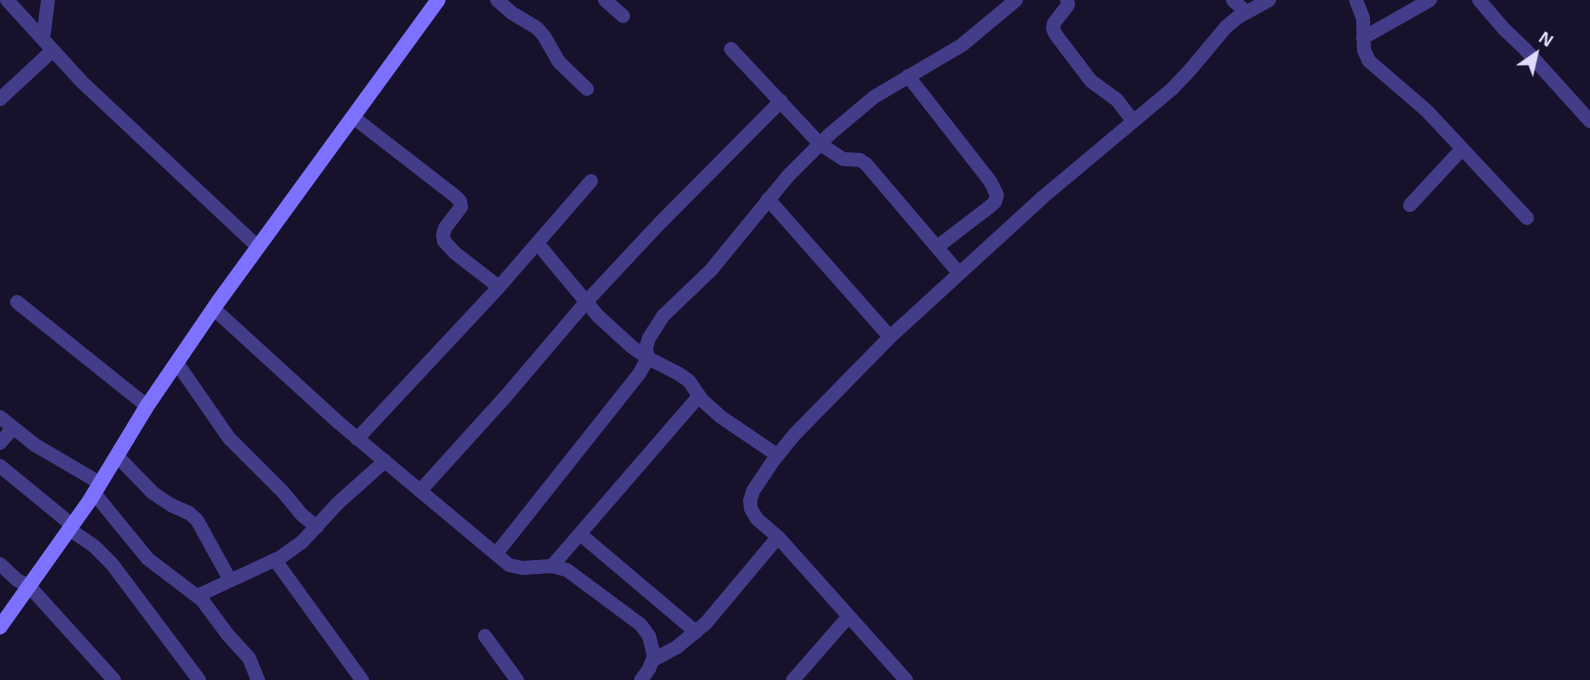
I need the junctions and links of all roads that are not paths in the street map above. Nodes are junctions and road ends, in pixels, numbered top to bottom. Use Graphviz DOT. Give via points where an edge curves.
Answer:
graph roads {
  1 [pos="7,0"];
  2 [pos="48,0"];
  3 [pos="438,0"];
  4 [pos="497,0"];
  5 [pos="605,0"];
  6 [pos="1016,0"];
  7 [pos="1233,0"];
  8 [pos="1269,0"];
  9 [pos="1356,0"];
  10 [pos="1430,0"];
  11 [pos="1479,0"];
  12 [pos="1070,2"];
  13 [pos="1246,12"];
  14 [pos="623,16"];
  15 [pos="1363,38"];
  16 [pos="43,39"];
  17 [pos="731,49"];
  18 [pos="52,50"];
  19 [pos="908,76"];
  20 [pos="587,89"];
  21 [pos="0,99"];
  22 [pos="781,101"];
  23 [pos="353,117"];
  24 [pos="1133,121"];
  25 [pos="1590,121"];
  26 [pos="820,144"];
  27 [pos="1462,149"];
  28 [pos="591,181"];
  29 [pos="768,199"];
  30 [pos="1410,205"];
  31 [pos="1527,218"];
  32 [pos="538,244"];
  33 [pos="258,247"];
  34 [pos="937,247"];
  35 [pos="958,272"];
  36 [pos="500,287"];
  37 [pos="17,302"];
  38 [pos="586,302"];
  39 [pos="214,309"];
  40 [pos="890,337"];
  41 [pos="648,358"];
  42 [pos="177,363"];
  43 [pos="699,396"];
  44 [pos="147,406"];
  45 [pos="0,417"];
  46 [pos="13,428"];
  47 [pos="357,439"];
  48 [pos="0,443"];
  49 [pos="777,455"];
  50 [pos="117,456"];
  51 [pos="384,461"];
  52 [pos="0,466"];
  53 [pos="97,488"];
  54 [pos="420,491"];
  55 [pos="71,527"];
  56 [pos="317,527"];
  57 [pos="580,534"];
  58 [pos="778,537"];
  59 [pos="496,554"];
  60 [pos="275,560"];
  61 [pos="0,564"];
  62 [pos="552,566"];
  63 [pos="230,580"];
  64 [pos="29,586"];
  65 [pos="197,596"];
  66 [pos="849,616"];
  67 [pos="0,627"];
  68 [pos="696,632"];
  69 [pos="485,636"];
  70 [pos="653,660"];
  71 [pos="114,680"];
  72 [pos="199,680"];
  73 [pos="258,680"];
  74 [pos="362,680"];
  75 [pos="517,680"];
  76 [pos="641,680"];
  77 [pos="793,680"];
  78 [pos="906,680"];
  1 -- 16 [label="street"];
  2 -- 16 [label="street"];
  3 -- 23 [label="main road"];
  4 -- 20 [label="street" via="537,28 559,62"];
  5 -- 14 [label="street"];
  6 -- 19 [label="street" via="962,45"];
  7 -- 13 [label="street"];
  8 -- 13 [label="street"];
  9 -- 15 [label="street" via="1363,18"];
  10 -- 15 [label="street"];
  11 -- 25 [label="street"];
  12 -- 24 [label="street" via="1054,23 1056,35 1091,81 1117,100"];
  13 -- 24 [label="street" via="1226,27 1172,89"];
  15 -- 27 [label="street" via="1369,61 1418,102"];
  16 -- 18 [label="street"];
  17 -- 22 [label="street"];
  18 -- 21 [label="street"];
  18 -- 33 [label="street"];
  19 -- 26 [label="street" via="868,102"];
  19 -- 34 [label="street" via="997,195 995,202"];
  22 -- 26 [label="street"];
  22 -- 38 [label="street"];
  23 -- 33 [label="main road"];
  23 -- 36 [label="street" via="460,201 445,228 444,241"];
  24 -- 35 [label="street"];
  26 -- 29 [label="street"];
  26 -- 34 [label="street" via="843,159 866,164"];
  27 -- 30 [label="street"];
  27 -- 31 [label="street"];
  28 -- 32 [label="street"];
  29 -- 40 [label="street"];
  29 -- 41 [label="street" via="711,270 663,316 649,338"];
  32 -- 36 [label="street"];
  32 -- 38 [label="street"];
  33 -- 39 [label="main road"];
  34 -- 35 [label="street"];
  35 -- 40 [label="street"];
  36 -- 47 [label="street"];
  37 -- 44 [label="street"];
  38 -- 41 [label="street" via="609,327"];
  38 -- 54 [label="street"];
  39 -- 42 [label="main road"];
  39 -- 47 [label="street"];
  40 -- 49 [label="street"];
  41 -- 43 [label="street" via="679,374"];
  41 -- 59 [label="street"];
  42 -- 44 [label="main road"];
  42 -- 56 [label="street" via="229,438"];
  43 -- 49 [label="street" via="721,417"];
  43 -- 57 [label="street"];
  44 -- 50 [label="main road"];
  45 -- 46 [label="street"];
  46 -- 48 [label="street"];
  46 -- 53 [label="street"];
  47 -- 51 [label="street"];
  49 -- 58 [label="street" via="750,501 757,519"];
  50 -- 53 [label="main road"];
  50 -- 63 [label="street" via="153,493 197,519"];
  51 -- 54 [label="street"];
  51 -- 56 [label="street"];
  52 -- 55 [label="street"];
  53 -- 55 [label="main road"];
  53 -- 65 [label="street" via="148,559"];
  54 -- 59 [label="street"];
  55 -- 64 [label="main road"];
  55 -- 72 [label="street" via="112,564"];
  56 -- 60 [label="street"];
  57 -- 62 [label="street"];
  57 -- 68 [label="street"];
  58 -- 66 [label="street"];
  58 -- 68 [label="street"];
  59 -- 62 [label="street" via="509,565 522,568"];
  60 -- 63 [label="street"];
  60 -- 74 [label="street"];
  61 -- 64 [label="street"];
  62 -- 70 [label="street" via="567,570 641,625 650,636"];
  63 -- 65 [label="street"];
  64 -- 67 [label="main road"];
  64 -- 71 [label="street"];
  65 -- 73 [label="street" via="249,658"];
  66 -- 77 [label="street"];
  66 -- 78 [label="street"];
  68 -- 70 [label="street"];
  69 -- 75 [label="street"];
  70 -- 76 [label="street"];
}
